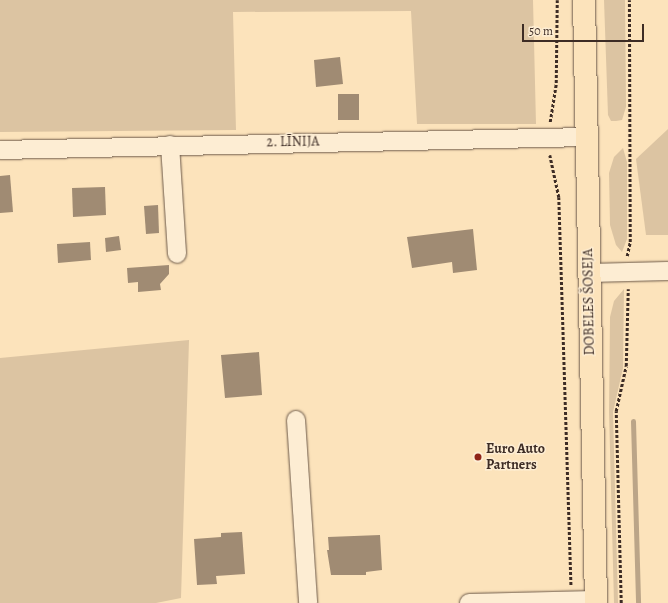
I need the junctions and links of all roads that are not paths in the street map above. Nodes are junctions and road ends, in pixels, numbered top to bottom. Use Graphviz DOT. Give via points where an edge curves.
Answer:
graph roads {
  1 [pos="584,0"];
  2 [pos="587,137"];
  3 [pos="170,145"];
  4 [pos="0,150"];
  5 [pos="177,254"];
  6 [pos="668,270"];
  7 [pos="589,273"];
  8 [pos="296,420"];
  9 [pos="596,602"];
  10 [pos="308,603"];
  11 [pos="469,603"];
  1 -- 2 [label="main road, DOBELES ŠOSEJA"];
  2 -- 3 [label="street, 2. LĪNIJA"];
  2 -- 7 [label="main road, DOBELES ŠOSEJA"];
  3 -- 4 [label="street, 2. LĪNIJA"];
  3 -- 5 [label="street"];
  6 -- 7 [label="street"];
  7 -- 9 [label="main road, DOBELES ŠOSEJA"];
  8 -- 10 [label="street"];
  9 -- 11 [label="street"];
}
